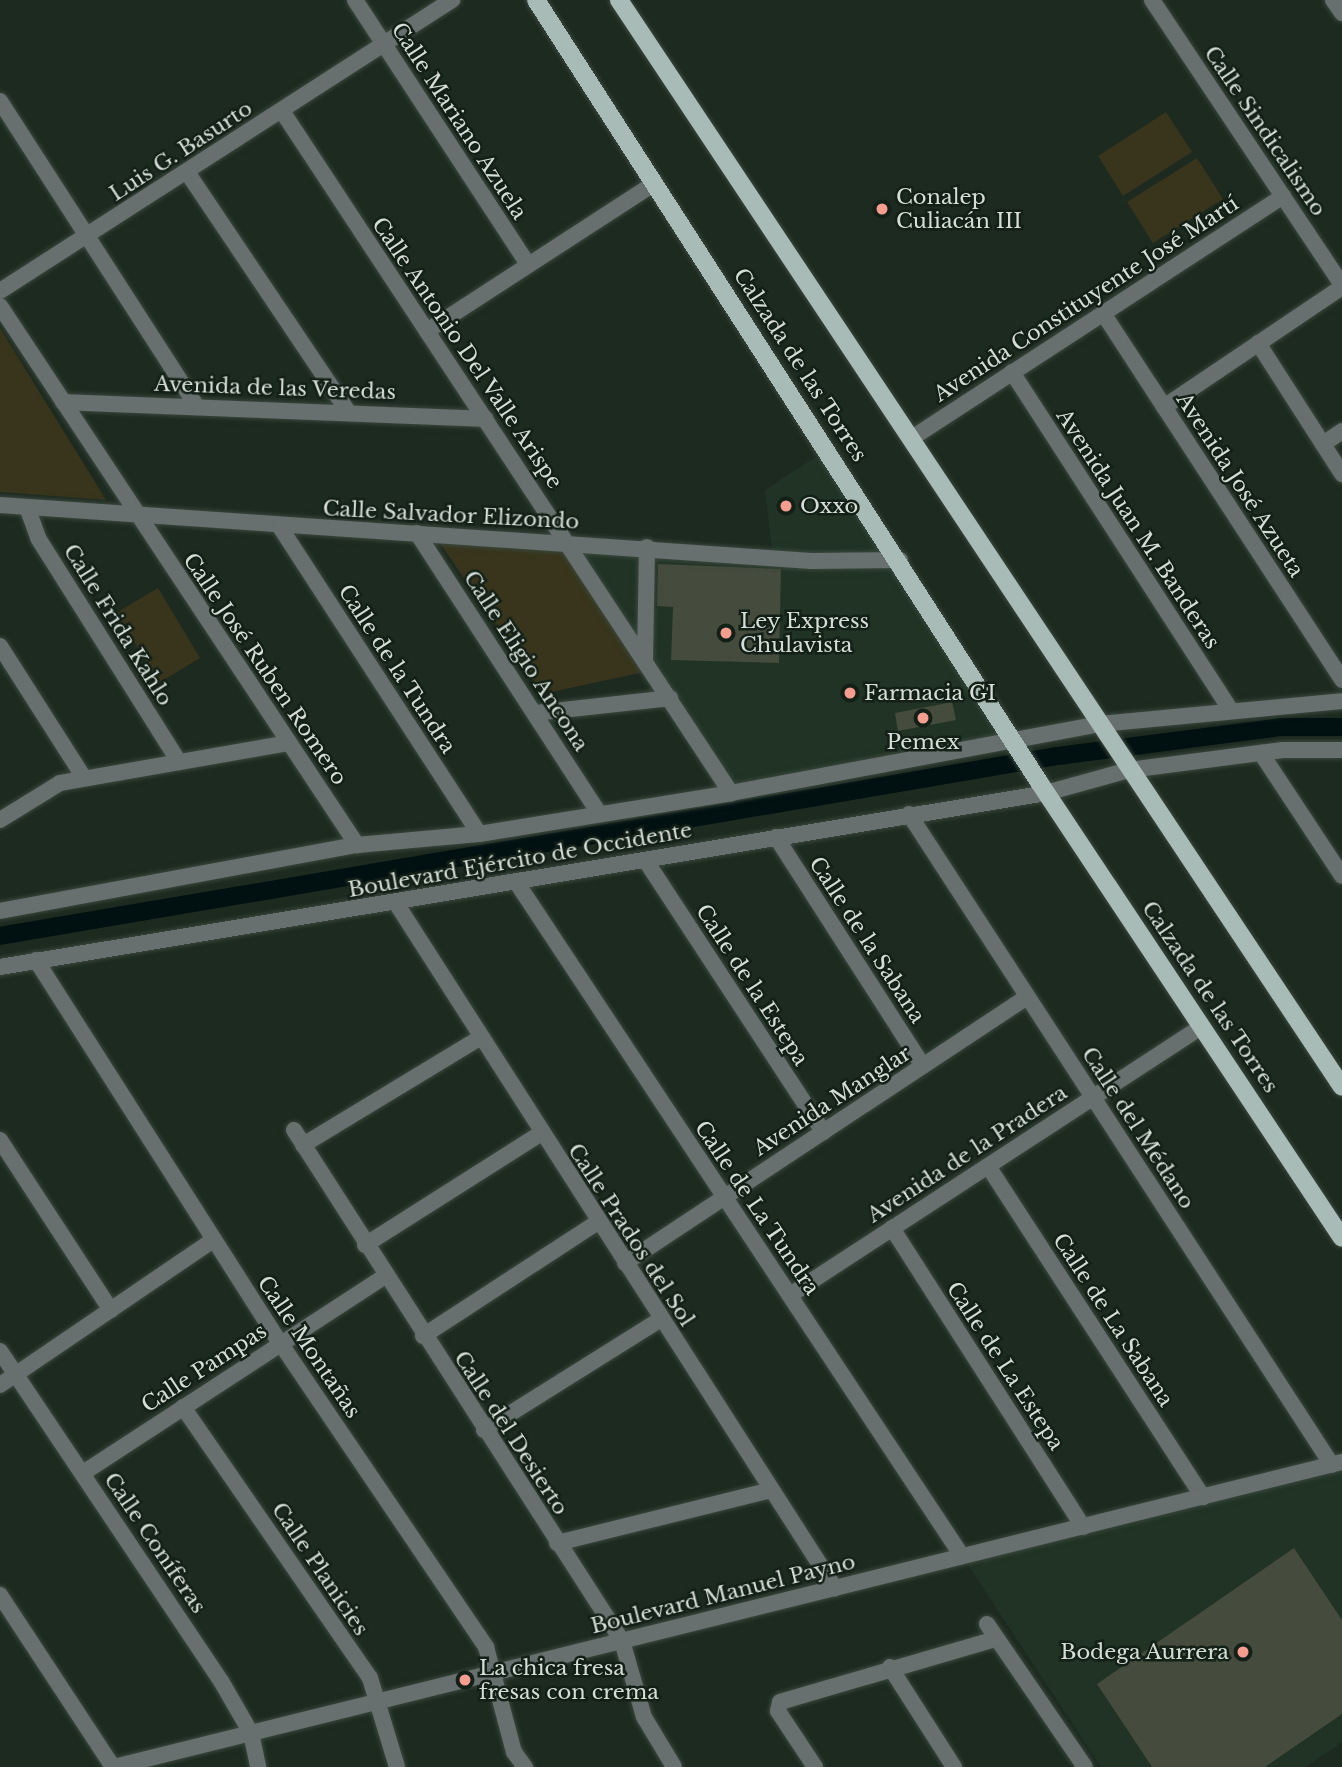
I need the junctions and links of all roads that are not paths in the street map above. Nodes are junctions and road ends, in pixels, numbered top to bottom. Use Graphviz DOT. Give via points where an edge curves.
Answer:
graph roads {
  1 [pos="355,0"];
  2 [pos="452,0"];
  3 [pos="536,0"];
  4 [pos="619,0"];
  5 [pos="1152,0"];
  6 [pos="1333,0"];
  7 [pos="1342,13"];
  8 [pos="384,44"];
  9 [pos="0,101"];
  10 [pos="282,111"];
  11 [pos="187,172"];
  12 [pos="655,183"];
  13 [pos="1283,196"];
  14 [pos="88,235"];
  15 [pos="528,264"];
  16 [pos="1342,286"];
  17 [pos="0,291"];
  18 [pos="0,306"];
  19 [pos="1103,313"];
  20 [pos="428,331"];
  21 [pos="1258,343"];
  22 [pos="1012,372"];
  23 [pos="63,402"];
  24 [pos="197,407"];
  25 [pos="1164,407"];
  26 [pos="347,410"];
  27 [pos="485,419"];
  28 [pos="1342,431"];
  29 [pos="912,438"];
  30 [pos="1322,444"];
  31 [pos="1342,474"];
  32 [pos="0,505"];
  33 [pos="27,507"];
  34 [pos="139,517"];
  35 [pos="280,527"];
  36 [pos="417,533"];
  37 [pos="567,542"];
  38 [pos="647,547"];
  39 [pos="900,560"];
  40 [pos="0,646"];
  41 [pos="645,661"];
  42 [pos="15,670"];
  43 [pos="0,679"];
  44 [pos="1342,680"];
  45 [pos="670,698"];
  46 [pos="1342,701"];
  47 [pos="1229,708"];
  48 [pos="535,713"];
  49 [pos="1100,724"];
  50 [pos="289,743"];
  51 [pos="1019,749"];
  52 [pos="1342,750"];
  53 [pos="1261,753"];
  54 [pos="179,762"];
  55 [pos="1126,766"];
  56 [pos="84,778"];
  57 [pos="1043,787"];
  58 [pos="731,793"];
  59 [pos="599,813"];
  60 [pos="909,814"];
  61 [pos="0,820"];
  62 [pos="479,834"];
  63 [pos="776,837"];
  64 [pos="357,845"];
  65 [pos="646,861"];
  66 [pos="1342,876"];
  67 [pos="517,883"];
  68 [pos="396,903"];
  69 [pos="0,911"];
  70 [pos="36,960"];
  71 [pos="0,967"];
  72 [pos="1027,997"];
  73 [pos="1202,1026"];
  74 [pos="480,1038"];
  75 [pos="923,1066"];
  76 [pos="1342,1086"];
  77 [pos="1093,1097"];
  78 [pos="294,1130"];
  79 [pos="823,1132"];
  80 [pos="540,1134"];
  81 [pos="0,1140"];
  82 [pos="303,1145"];
  83 [pos="988,1166"];
  84 [pos="724,1197"];
  85 [pos="598,1222"];
  86 [pos="892,1228"];
  87 [pos="1342,1238"];
  88 [pos="214,1240"];
  89 [pos="365,1245"];
  90 [pos="625,1263"];
  91 [pos="385,1276"];
  92 [pos="790,1295"];
  93 [pos="111,1310"];
  94 [pos="661,1320"];
  95 [pos="423,1336"];
  96 [pos="281,1344"];
  97 [pos="0,1351"];
  98 [pos="16,1374"];
  99 [pos="0,1385"];
  100 [pos="184,1407"];
  101 [pos="484,1430"];
  102 [pos="1337,1464"];
  103 [pos="83,1473"];
  104 [pos="771,1490"];
  105 [pos="1203,1497"];
  106 [pos="1083,1527"];
  107 [pos="557,1543"];
  108 [pos="962,1556"];
  109 [pos="835,1588"];
  110 [pos="0,1595"];
  111 [pos="987,1624"];
  112 [pos="996,1639"];
  113 [pos="622,1641"];
  114 [pos="890,1667"];
  115 [pos="494,1674"];
  116 [pos="381,1701"];
  117 [pos="251,1733"];
  118 [pos="152,1763"];
  119 [pos="113,1767"];
  120 [pos="258,1767"];
  121 [pos="397,1767"];
  122 [pos="525,1767"];
  123 [pos="674,1767"];
  124 [pos="815,1767"];
  125 [pos="954,1767"];
  126 [pos="1086,1767"];
  1 -- 8 [label="street, Calle Mariano Azuela"];
  2 -- 8 [label="street, Luis G. Basurto"];
  3 -- 12 [label="main road, Calzada de las Torres"];
  4 -- 29 [label="main road"];
  5 -- 13 [label="street, Calle Sindicalismo"];
  6 -- 7 [label="street"];
  8 -- 10 [label="street, Luis G. Basurto"];
  8 -- 15 [label="street, Calle Mariano Azuela"];
  9 -- 14 [label="street"];
  10 -- 11 [label="street, Luis G. Basurto"];
  10 -- 20 [label="street, Calle Antonio Del Valle Arispe"];
  11 -- 14 [label="street, Luis G. Basurto"];
  11 -- 26 [label="street"];
  12 -- 15 [label="street"];
  12 -- 39 [label="main road, Calzada de las Torres"];
  13 -- 16 [label="street, Calle Sindicalismo"];
  13 -- 19 [label="street, Avenida Constituyente José Martí"];
  14 -- 17 [label="street, Luis G. Basurto"];
  14 -- 24 [label="street"];
  15 -- 20 [label="street"];
  16 -- 21 [label="street"];
  18 -- 23 [label="street, Calle José Ruben Romero"];
  19 -- 22 [label="street, Avenida Constituyente José Martí"];
  19 -- 25 [label="street, Avenida José Azueta"];
  20 -- 27 [label="street, Calle Antonio Del Valle Arispe"];
  21 -- 25 [label="street"];
  21 -- 30 [label="street"];
  22 -- 29 [label="street, Avenida Constituyente José Martí"];
  22 -- 47 [label="street, Avenida Juan M. Banderas"];
  23 -- 24 [label="street, Avenida de las Veredas"];
  23 -- 34 [label="street, Calle José Ruben Romero"];
  24 -- 26 [label="street, Avenida de las Veredas"];
  25 -- 44 [label="street, Avenida José Azueta"];
  26 -- 27 [label="street, Avenida de las Veredas"];
  27 -- 37 [label="street, Calle Antonio Del Valle Arispe"];
  28 -- 30 [label="street"];
  29 -- 49 [label="main road"];
  30 -- 31 [label="street"];
  32 -- 33 [label="street, Calle Salvador Elizondo"];
  33 -- 34 [label="street, Calle Salvador Elizondo"];
  33 -- 54 [label="street, Calle Frida Kahlo" via="38,538"];
  34 -- 35 [label="street, Calle Salvador Elizondo"];
  34 -- 50 [label="street, Calle José Ruben Romero"];
  35 -- 36 [label="street, Calle Salvador Elizondo"];
  35 -- 62 [label="street, Calle de la Tundra"];
  36 -- 37 [label="street, Calle Salvador Elizondo"];
  36 -- 48 [label="street, Calle Eligio Ancona"];
  37 -- 38 [label="street, Calle Salvador Elizondo"];
  37 -- 41 [label="street, Calle Antonio Del Valle Arispe"];
  38 -- 39 [label="street, Calle Salvador Elizondo" via="811,561"];
  38 -- 41 [label="street"];
  39 -- 51 [label="main road, Calzada de las Torres"];
  40 -- 42 [label="street"];
  41 -- 45 [label="street, Calle Antonio Del Valle Arispe"];
  42 -- 43 [label="street"];
  42 -- 56 [label="street"];
  45 -- 48 [label="street"];
  45 -- 58 [label="street, Calle Antonio Del Valle Arispe"];
  46 -- 47 [label="street, Boulevard Ejército de Occidente"];
  47 -- 49 [label="street, Boulevard Ejército de Occidente"];
  48 -- 59 [label="street, Calle Eligio Ancona"];
  49 -- 51 [label="street, Boulevard Ejército de Occidente"];
  49 -- 55 [label="main road"];
  50 -- 54 [label="street"];
  50 -- 64 [label="street, Calle José Ruben Romero"];
  51 -- 57 [label="main road, Calzada de las Torres"];
  51 -- 58 [label="street, Boulevard Ejército de Occidente"];
  52 -- 53 [label="street, Boulevard Ejército de Occidente"];
  53 -- 55 [label="street, Boulevard Ejército de Occidente"];
  53 -- 66 [label="street"];
  54 -- 56 [label="street"];
  55 -- 57 [label="street, Boulevard Ejército de Occidente"];
  55 -- 76 [label="main road"];
  56 -- 61 [label="street" via="51,788"];
  57 -- 60 [label="street, Boulevard Ejército de Occidente"];
  57 -- 73 [label="main road, Calzada de las Torres"];
  58 -- 59 [label="street, Boulevard Ejército de Occidente"];
  59 -- 62 [label="street, Boulevard Ejército de Occidente"];
  60 -- 63 [label="street, Boulevard Ejército de Occidente"];
  60 -- 72 [label="street, Calle del Médano"];
  62 -- 64 [label="street, Boulevard Ejército de Occidente"];
  63 -- 65 [label="street, Boulevard Ejército de Occidente"];
  63 -- 75 [label="street, Calle de la Sabana"];
  64 -- 69 [label="street, Boulevard Ejército de Occidente"];
  65 -- 67 [label="street, Boulevard Ejército de Occidente"];
  65 -- 79 [label="street, Calle de la Estepa"];
  67 -- 68 [label="street, Boulevard Ejército de Occidente"];
  67 -- 84 [label="street, Calle de La Tundra"];
  68 -- 70 [label="street, Boulevard Ejército de Occidente"];
  68 -- 74 [label="street, Calle Prados del Sol"];
  70 -- 71 [label="street, Boulevard Ejército de Occidente"];
  70 -- 88 [label="street, Calle Montañas"];
  72 -- 75 [label="street, Avenida Manglar"];
  72 -- 77 [label="street, Calle del Médano"];
  73 -- 77 [label="street, Avenida de la Pradera"];
  73 -- 87 [label="main road, Calzada de las Torres"];
  74 -- 80 [label="street, Calle Prados del Sol"];
  74 -- 82 [label="street"];
  75 -- 79 [label="street, Avenida Manglar"];
  77 -- 83 [label="street, Avenida de la Pradera"];
  77 -- 102 [label="street, Calle del Médano"];
  78 -- 82 [label="street, Calle del Desierto"];
  79 -- 84 [label="street, Avenida Manglar"];
  80 -- 85 [label="street, Calle Prados del Sol"];
  80 -- 89 [label="street"];
  81 -- 93 [label="street"];
  82 -- 89 [label="street, Calle del Desierto"];
  83 -- 86 [label="street, Avenida de la Pradera"];
  83 -- 105 [label="street, Calle de La Sabana"];
  84 -- 90 [label="street, Avenida Manglar"];
  84 -- 92 [label="street, Calle de La Tundra"];
  85 -- 90 [label="street, Calle Prados del Sol"];
  85 -- 95 [label="street"];
  86 -- 92 [label="street, Avenida de la Pradera"];
  86 -- 106 [label="street, Calle de La Estepa"];
  88 -- 93 [label="street"];
  88 -- 96 [label="street, Calle Montañas"];
  89 -- 91 [label="street, Calle del Desierto"];
  90 -- 94 [label="street, Calle Prados del Sol"];
  91 -- 95 [label="street, Calle del Desierto"];
  91 -- 96 [label="street, Calle Pampas"];
  92 -- 108 [label="street, Calle de La Tundra"];
  93 -- 98 [label="street"];
  94 -- 101 [label="street"];
  94 -- 104 [label="street, Calle Prados del Sol"];
  95 -- 101 [label="street, Calle del Desierto"];
  96 -- 100 [label="street, Calle Pampas"];
  96 -- 115 [label="street, Calle Montañas" via="486,1647"];
  97 -- 98 [label="street, Calle Coníferas"];
  98 -- 99 [label="street"];
  98 -- 103 [label="street, Calle Coníferas"];
  100 -- 103 [label="street, Calle Pampas"];
  100 -- 116 [label="street, Calle Planicies"];
  101 -- 107 [label="street, Calle del Desierto"];
  102 -- 105 [label="street, Boulevard Manuel Payno"];
  103 -- 117 [label="street, Calle Coníferas"];
  104 -- 107 [label="street"];
  104 -- 109 [label="street, Calle Prados del Sol"];
  105 -- 106 [label="street, Boulevard Manuel Payno"];
  106 -- 108 [label="street, Boulevard Manuel Payno"];
  107 -- 113 [label="street, Calle del Desierto"];
  108 -- 109 [label="street, Boulevard Manuel Payno"];
  109 -- 113 [label="street, Boulevard Manuel Payno"];
  110 -- 119 [label="street"];
  111 -- 112 [label="street"];
  112 -- 114 [label="street"];
  112 -- 126 [label="street"];
  113 -- 115 [label="street, Boulevard Manuel Payno"];
  113 -- 123 [label="street, Calle del Desierto" via="643,1717"];
  114 -- 124 [label="street" via="780,1702 778,1711"];
  114 -- 125 [label="street"];
  115 -- 116 [label="street, Boulevard Manuel Payno"];
  115 -- 122 [label="street, Calle Montañas" via="514,1752"];
  116 -- 117 [label="street, Boulevard Manuel Payno"];
  116 -- 121 [label="street, Calle Planicies"];
  117 -- 118 [label="street, Boulevard Manuel Payno"];
  117 -- 120 [label="street, Calle Coníferas"];
  118 -- 119 [label="street, Boulevard Manuel Payno"];
}
